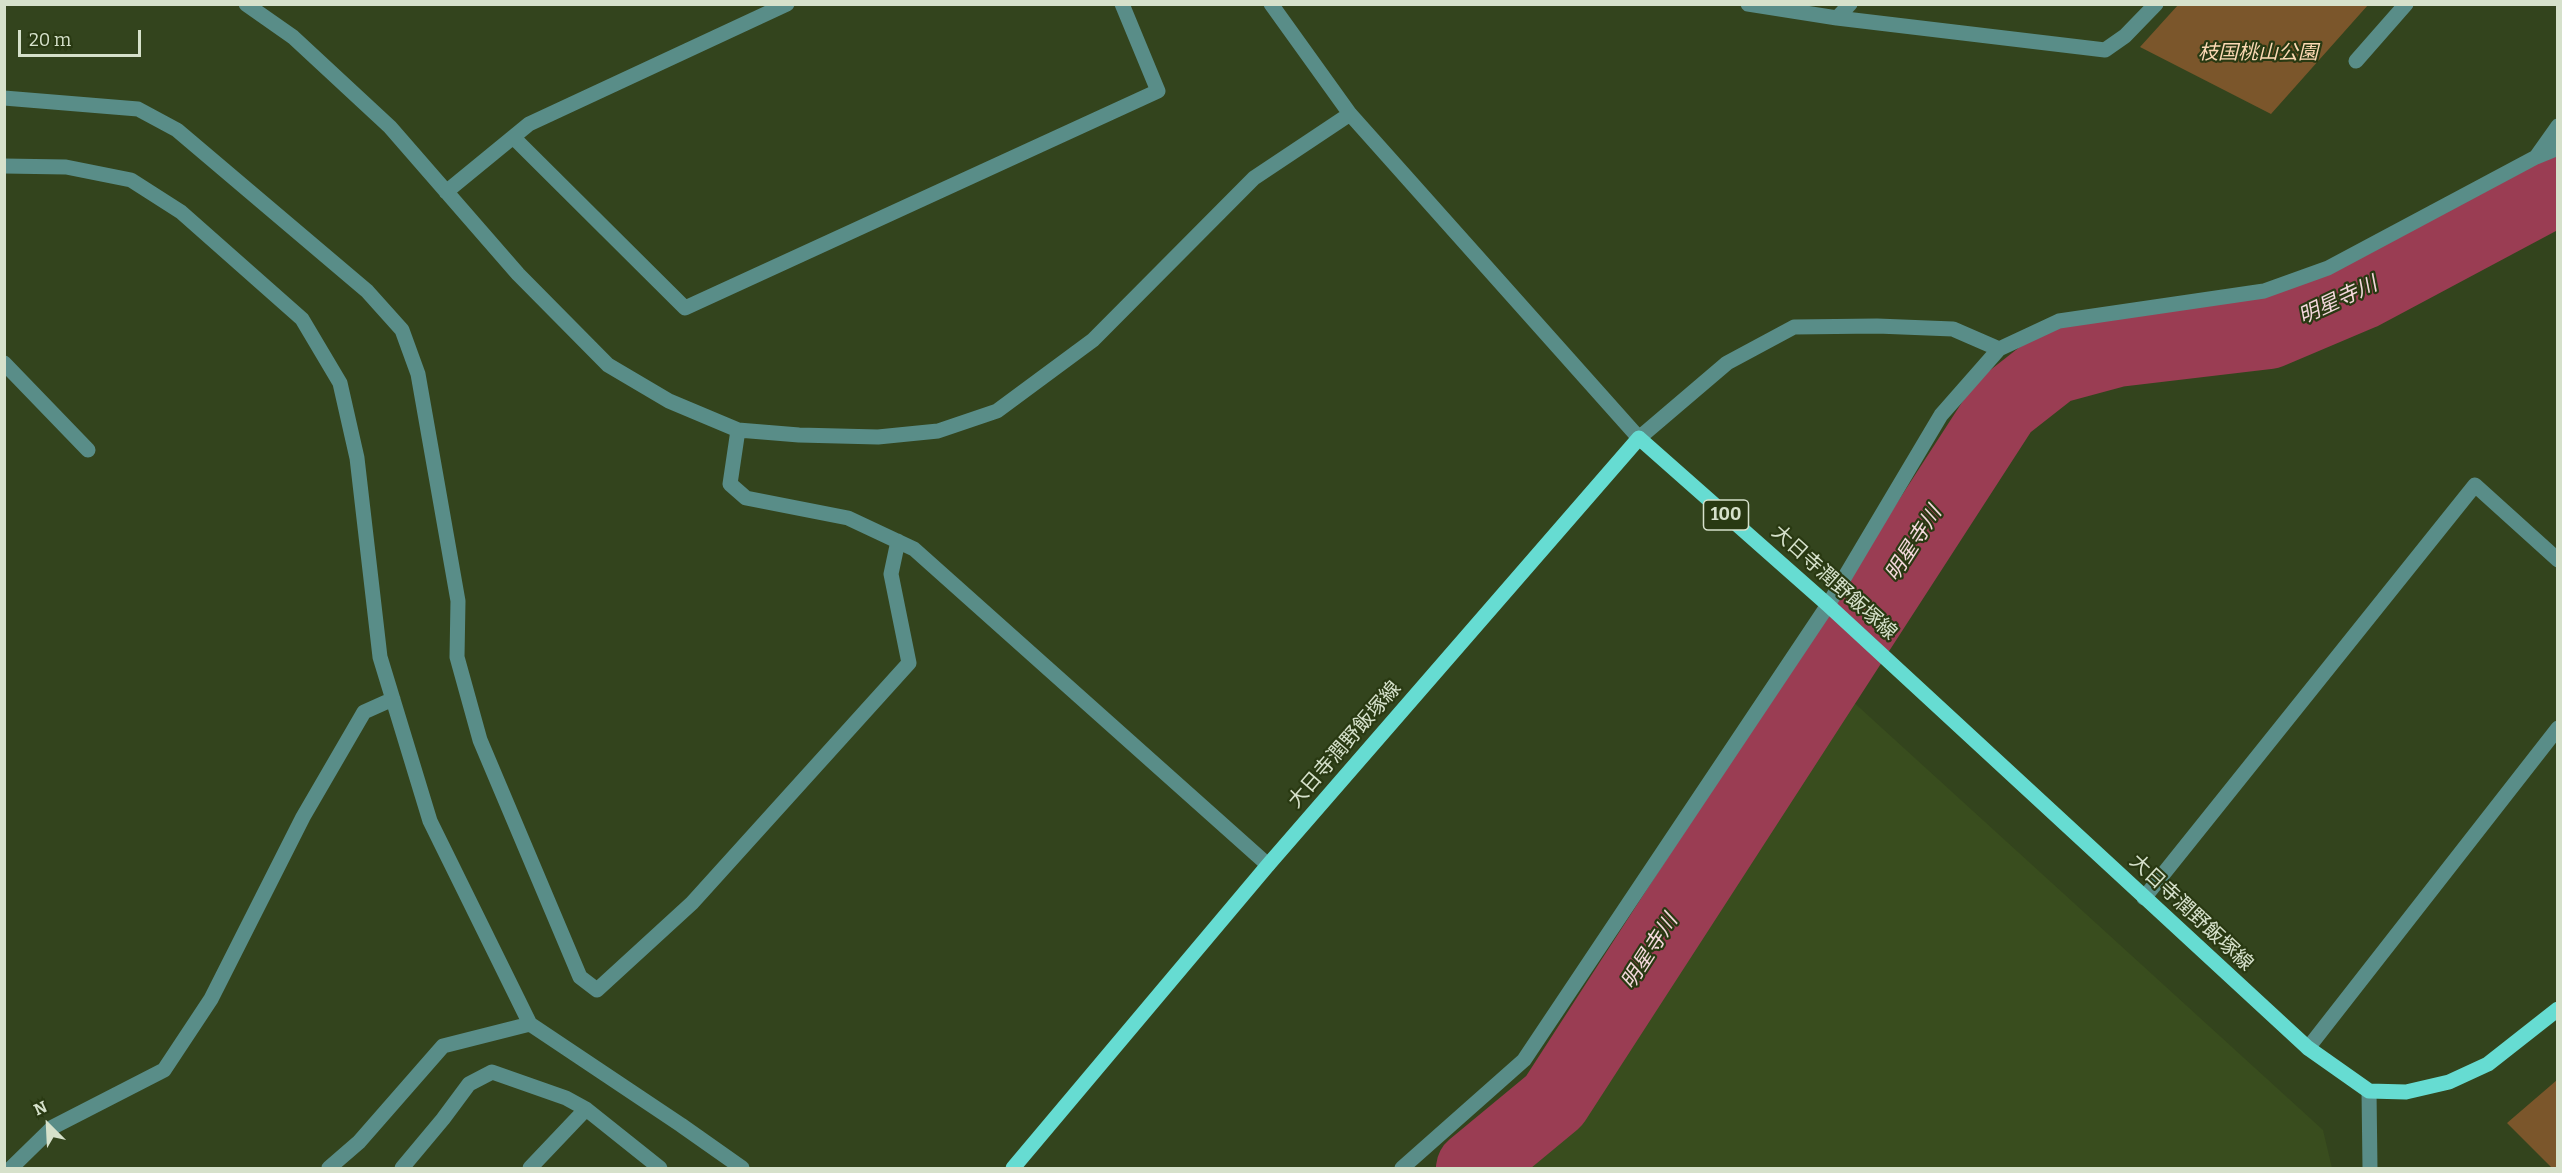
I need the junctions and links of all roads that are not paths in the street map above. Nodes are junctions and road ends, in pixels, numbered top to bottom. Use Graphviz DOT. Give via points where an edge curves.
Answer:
graph roads {
  1 [pos="246,4"];
  2 [pos="1122,4"];
  3 [pos="1271,4"];
  4 [pos="1748,4"];
  5 [pos="1850,4"];
  6 [pos="2156,4"];
  7 [pos="2406,4"];
  8 [pos="783,5"];
  9 [pos="1837,18"];
  10 [pos="2356,61"];
  11 [pos="4,98"];
  12 [pos="1350,114"];
  13 [pos="2558,126"];
  14 [pos="513,137"];
  15 [pos="2558,148"];
  16 [pos="2536,157"];
  17 [pos="4,166"];
  18 [pos="446,192"];
  19 [pos="1999,349"];
  20 [pos="4,363"];
  21 [pos="738,430"];
  22 [pos="1639,438"];
  23 [pos="88,450"];
  24 [pos="898,541"];
  25 [pos="2558,560"];
  26 [pos="1828,605"];
  27 [pos="393,699"];
  28 [pos="2558,728"];
  29 [pos="1268,865"];
  30 [pos="2144,898"];
  31 [pos="2558,1009"];
  32 [pos="530,1024"];
  33 [pos="2307,1048"];
  34 [pos="2369,1091"];
  35 [pos="586,1109"];
  36 [pos="11,1168"];
  37 [pos="329,1168"];
  38 [pos="402,1168"];
  39 [pos="530,1168"];
  40 [pos="660,1168"];
  41 [pos="742,1168"];
  42 [pos="1013,1168"];
  43 [pos="1402,1168"];
  44 [pos="2370,1168"];
  1 -- 18 [label="street" via="293,37 390,127"];
  2 -- 14 [label="street" via="1158,91 686,308"];
  3 -- 12 [label="street"];
  4 -- 9 [label="street"];
  5 -- 9 [label="street"];
  6 -- 9 [label="street" via="2105,50"];
  7 -- 10 [label="street"];
  8 -- 14 [label="street" via="529,124"];
  11 -- 24 [label="street" via="138,109 177,130 367,291 402,330 418,374 458,602 457,657 480,740 580,977 597,990 692,903 909,663 891,574"];
  12 -- 21 [label="street" via="1254,178 1094,340 997,411 938,431 878,437"];
  12 -- 22 [label="street"];
  13 -- 16 [label="street"];
  14 -- 18 [label="street"];
  15 -- 16 [label="street"];
  16 -- 19 [label="street" via="2328,268 2264,291 2059,321"];
  17 -- 27 [label="street" via="66,167 131,180 181,212 302,319 340,383 357,458 380,657"];
  18 -- 21 [label="street" via="518,274 608,365 669,401"];
  19 -- 22 [label="street" via="1953,329 1794,327 1727,363"];
  19 -- 26 [label="street" via="1941,415"];
  20 -- 23 [label="street"];
  21 -- 24 [label="street" via="730,484 746,498 848,518"];
  22 -- 26 [label="main road, 大日寺潤野飯塚線 / 100"];
  22 -- 29 [label="main road, 大日寺潤野飯塚線"];
  24 -- 29 [label="street" via="914,549"];
  25 -- 30 [label="street" via="2475,485"];
  26 -- 30 [label="main road, 大日寺潤野飯塚線 / 100"];
  26 -- 43 [label="street" via="1524,1060"];
  27 -- 32 [label="street" via="430,821"];
  27 -- 36 [label="street" via="364,712 303,817 211,999 164,1070 53,1127"];
  28 -- 33 [label="street"];
  29 -- 42 [label="main road, 大日寺潤野飯塚線"];
  30 -- 33 [label="main road, 大日寺潤野飯塚線 / 100"];
  31 -- 34 [label="main road" via="2488,1064 2449,1082 2406,1092"];
  32 -- 37 [label="street" via="443,1046 359,1142"];
  32 -- 41 [label="street"];
  33 -- 34 [label="main road, 大日寺潤野飯塚線 / 100"];
  34 -- 44 [label="street"];
  35 -- 38 [label="street" via="492,1072 469,1084"];
  35 -- 39 [label="street"];
  35 -- 40 [label="street"];
}
